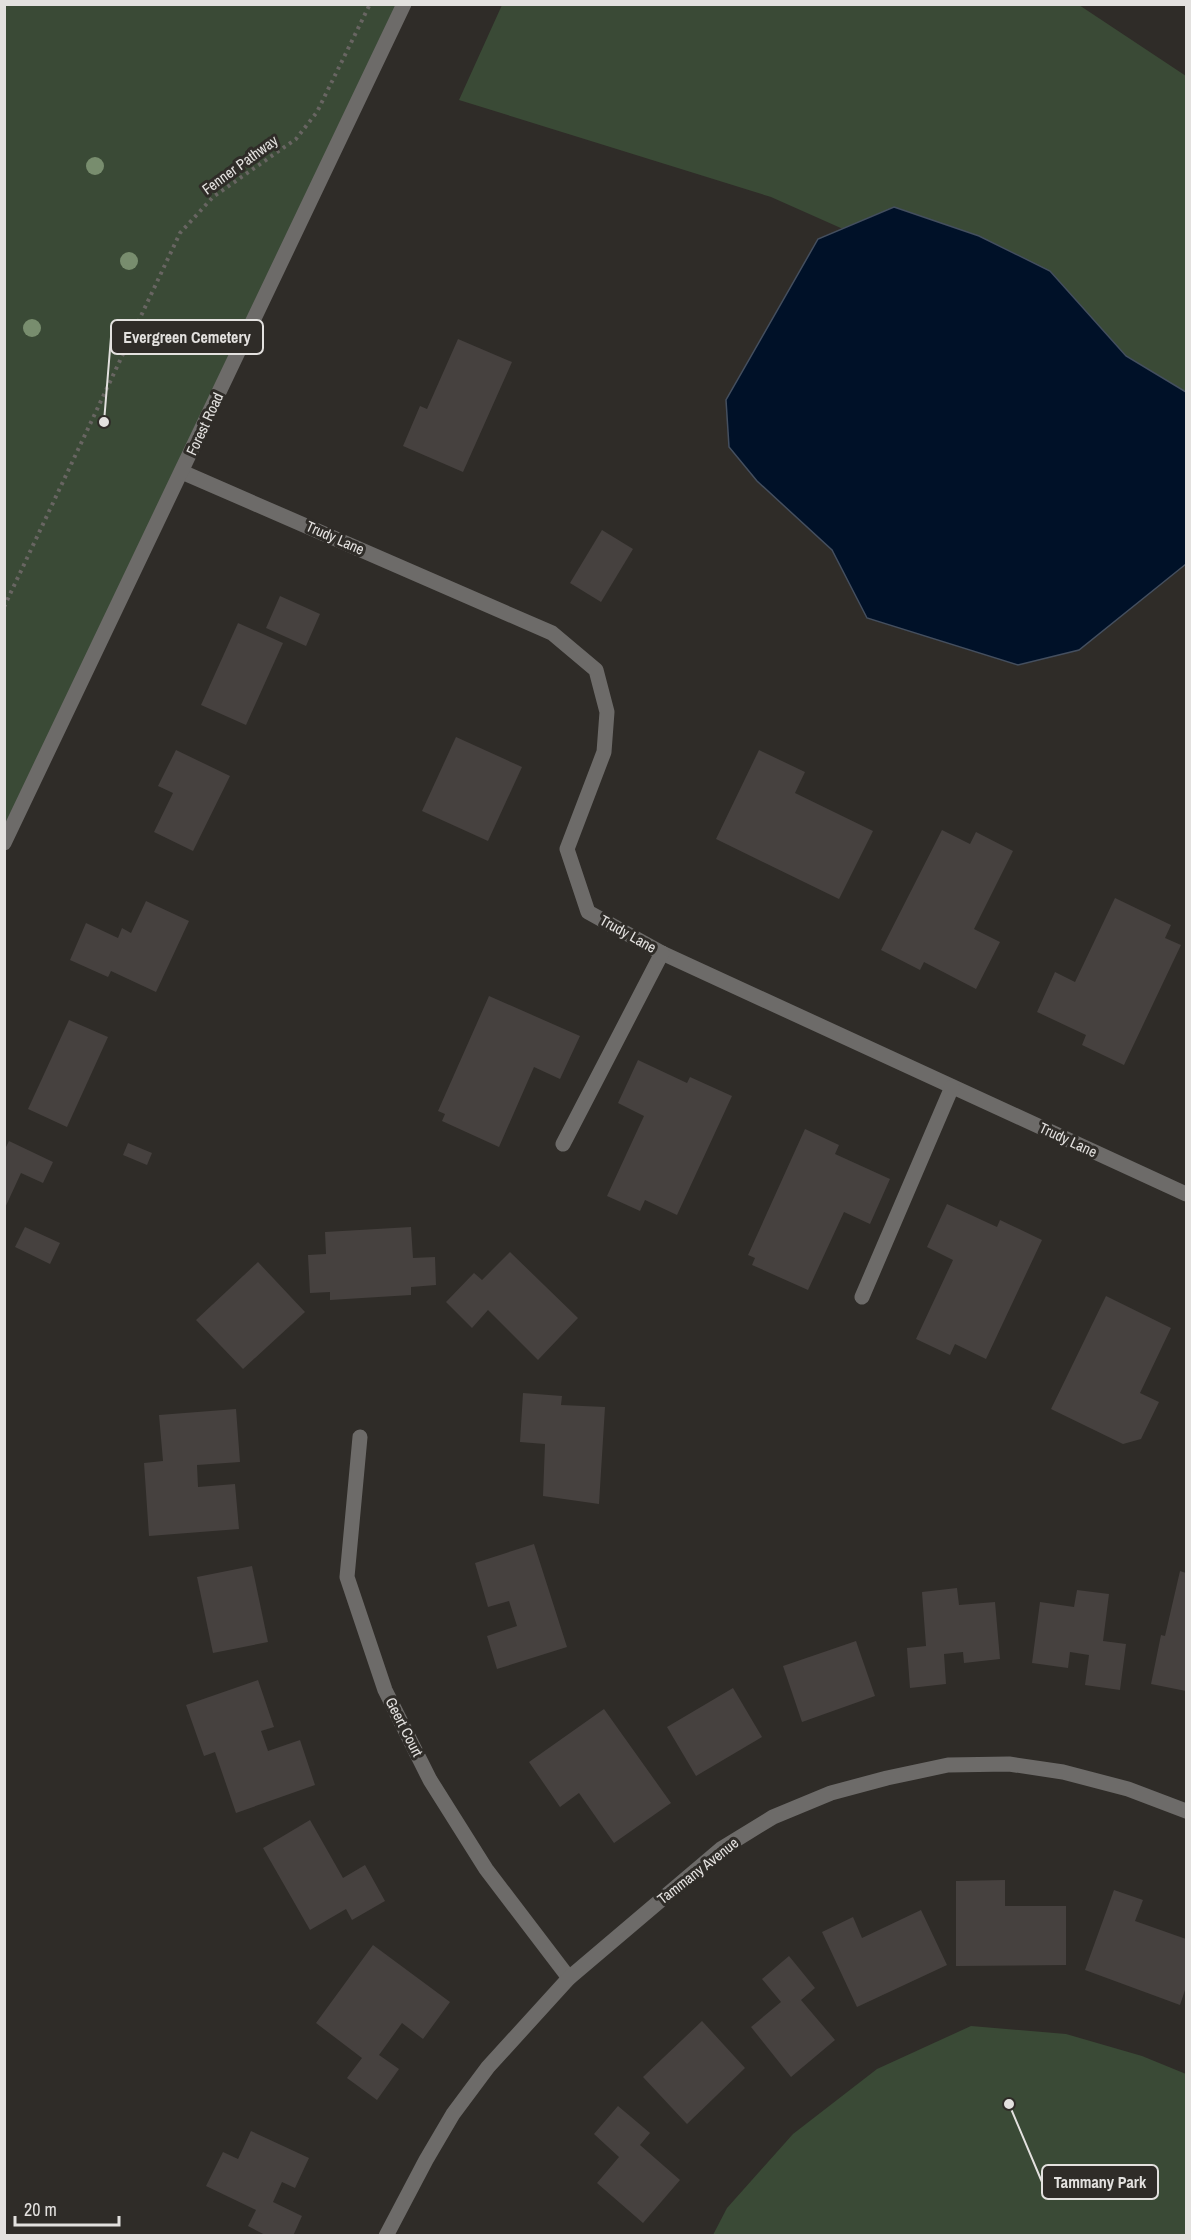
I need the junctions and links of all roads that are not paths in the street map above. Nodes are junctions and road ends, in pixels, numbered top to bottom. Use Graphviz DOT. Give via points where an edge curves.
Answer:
graph roads {
  1 [pos="404,4"];
  2 [pos="182,472"];
  3 [pos="4,843"];
  4 [pos="662,953"];
  5 [pos="952,1086"];
  6 [pos="563,1144"];
  7 [pos="1186,1194"];
  8 [pos="862,1297"];
  9 [pos="360,1437"];
  10 [pos="1186,1811"];
  11 [pos="569,1978"];
  12 [pos="386,2235"];
  1 -- 2 [label="street, Forest Road"];
  2 -- 3 [label="street, Forest Road"];
  2 -- 4 [label="street, Trudy Lane" via="552,633 596,670 607,712 604,752 567,849 588,912"];
  4 -- 5 [label="street, Trudy Lane"];
  4 -- 6 [label="street"];
  5 -- 7 [label="street, Trudy Lane"];
  5 -- 8 [label="street"];
  9 -- 11 [label="street, Geert Court" via="347,1577 385,1690 430,1780 486,1869"];
  10 -- 11 [label="street, Tammany Avenue" via="1128,1789 1063,1772 1009,1764 948,1766 831,1792 773,1817 721,1849"];
  11 -- 12 [label="street, Tammany Avenue" via="488,2067 453,2114"];
}
